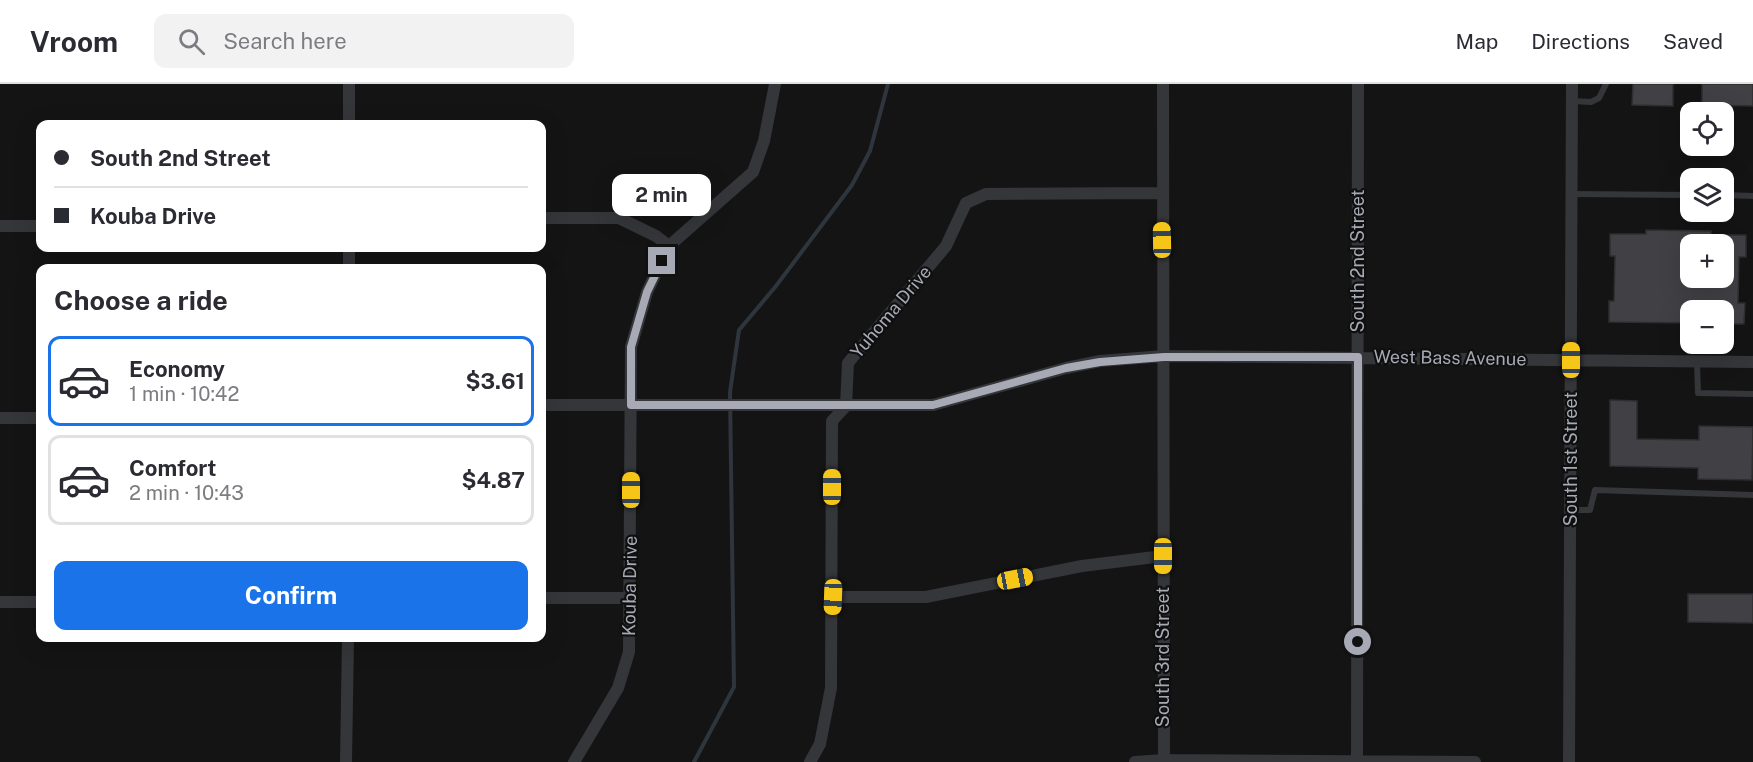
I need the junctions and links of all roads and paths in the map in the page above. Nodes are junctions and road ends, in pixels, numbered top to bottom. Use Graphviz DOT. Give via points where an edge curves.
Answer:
graph roads {
  1 [pos="349,84"];
  2 [pos="775,84"];
  3 [pos="1162,84"];
  4 [pos="1359,84"];
  5 [pos="1572,84"];
  6 [pos="1606,84"];
  7 [pos="1572,101"];
  8 [pos="349,120"];
  9 [pos="1161,193"];
  10 [pos="1571,194"];
  11 [pos="1680,195"];
  12 [pos="1734,195"];
  13 [pos="1753,196"];
  14 [pos="546,218"];
  15 [pos="0,226"];
  16 [pos="36,226"];
  17 [pos="669,246"];
  18 [pos="1164,357"];
  19 [pos="1358,357"];
  20 [pos="1571,360"];
  21 [pos="1697,362"];
  22 [pos="1753,362"];
  23 [pos="1753,394"];
  24 [pos="546,405"];
  25 [pos="631,405"];
  26 [pos="846,406"];
  27 [pos="0,418"];
  28 [pos="36,418"];
  29 [pos="1753,495"];
  30 [pos="1570,510"];
  31 [pos="1163,556"];
  32 [pos="546,597"];
  33 [pos="833,597"];
  34 [pos="631,598"];
  35 [pos="0,602"];
  36 [pos="36,602"];
  37 [pos="348,642"];
  38 [pos="1164,761"];
  39 [pos="1357,761"];
  40 [pos="346,762"];
  41 [pos="574,762"];
  42 [pos="810,762"];
  43 [pos="1135,762"];
  44 [pos="1475,762"];
  45 [pos="1569,762"];
  1 -- 8 [label="street"];
  2 -- 17 [label="street, Kouba Drive" via="764,141 753,172"];
  3 -- 9 [label="street, South 3rd Street"];
  4 -- 19 [label="street, South 2nd Street"];
  5 -- 7 [label="street, South 1st Street"];
  6 -- 7 [label="lane" via="1599,98 1591,102"];
  7 -- 10 [label="street, South 1st Street"];
  9 -- 18 [label="street, South 3rd Street"];
  9 -- 26 [label="street, Yuhoma Drive" via="986,194 966,203 946,246 848,363"];
  10 -- 11 [label="lane"];
  10 -- 20 [label="street, South 1st Street"];
  12 -- 13 [label="lane"];
  14 -- 17 [label="street" via="619,219"];
  15 -- 16 [label="street"];
  17 -- 25 [label="street, Kouba Drive" via="647,292 631,347"];
  18 -- 19 [label="street, West Bass Avenue"];
  18 -- 26 [label="street, West Bass Avenue" via="1066,368 933,405"];
  18 -- 31 [label="street, South 3rd Street"];
  19 -- 20 [label="street, West Bass Avenue"];
  19 -- 39 [label="street, South 2nd Street"];
  20 -- 21 [label="street, West Bass Avenue"];
  20 -- 30 [label="street, South 1st Street"];
  21 -- 22 [label="street, West Bass Avenue"];
  21 -- 23 [label="lane" via="1698,393"];
  24 -- 25 [label="street, West Bass Avenue"];
  25 -- 26 [label="street, West Bass Avenue"];
  25 -- 34 [label="street, Kouba Drive"];
  26 -- 33 [label="street, Yuhoma Drive" via="832,421"];
  27 -- 28 [label="street"];
  29 -- 30 [label="lane" via="1595,490 1590,510"];
  30 -- 45 [label="street, South 1st Street"];
  31 -- 33 [label="street" via="1082,566 926,597"];
  31 -- 38 [label="street, South 3rd Street"];
  32 -- 34 [label="street"];
  33 -- 42 [label="street, Yuhoma Drive" via="831,688 820,744"];
  34 -- 41 [label="street, Kouba Drive" via="629,652 618,688"];
  35 -- 36 [label="street"];
  37 -- 40 [label="street"];
  38 -- 39 [label="street"];
  38 -- 43 [label="street"];
  39 -- 44 [label="street"];
}
